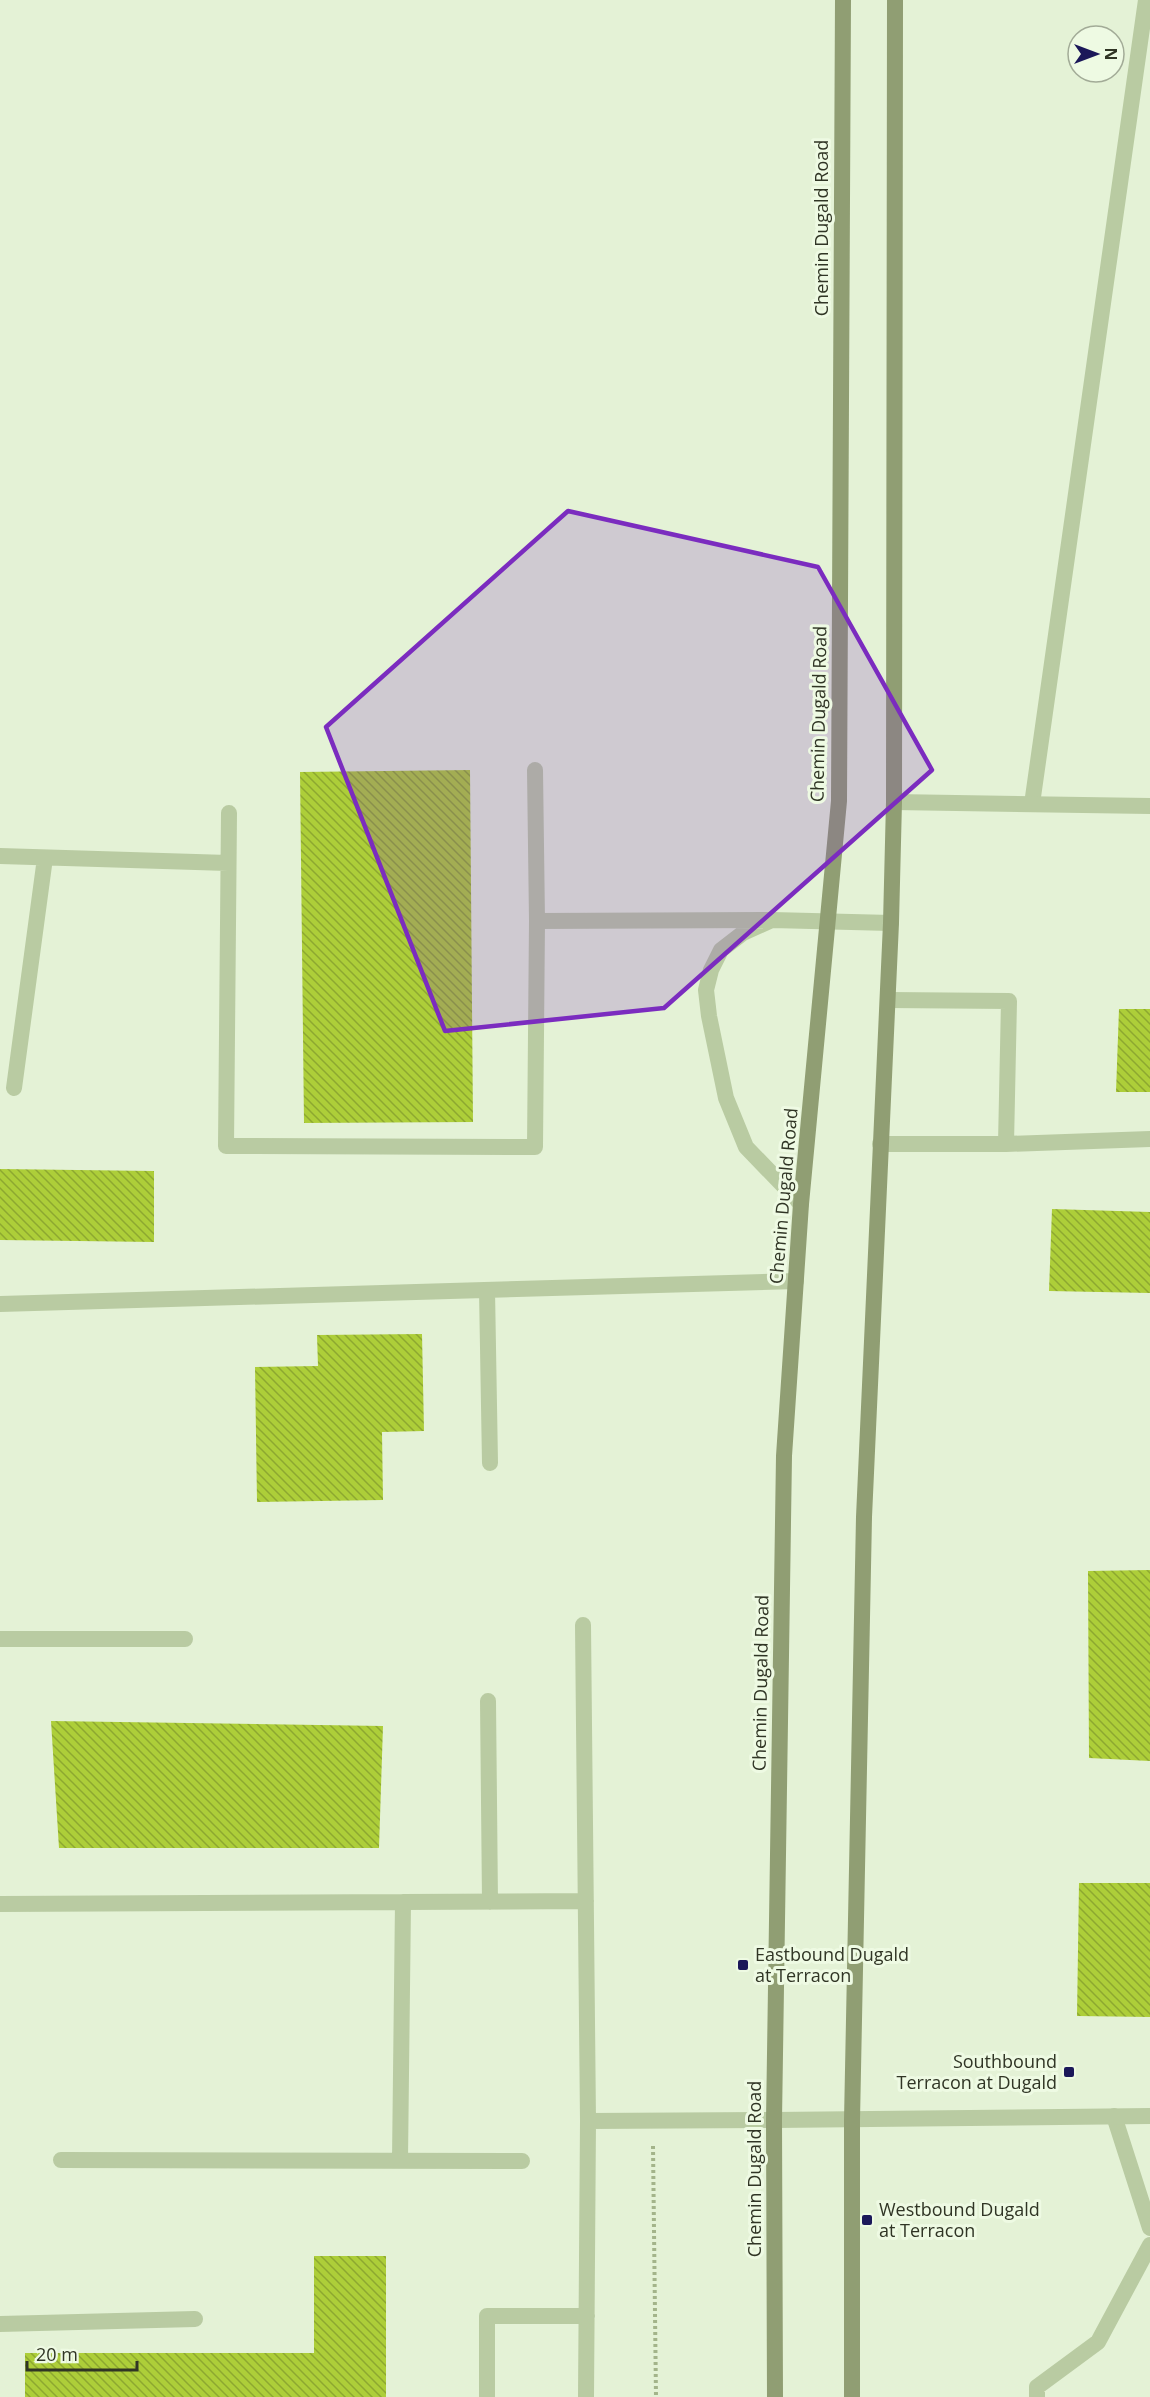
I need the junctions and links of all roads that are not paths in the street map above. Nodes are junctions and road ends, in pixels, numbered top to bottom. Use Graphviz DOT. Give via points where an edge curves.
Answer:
graph roads {
  1 [pos="843,0"];
  2 [pos="895,0"];
  3 [pos="1146,0"];
  4 [pos="535,770"];
  5 [pos="894,802"];
  6 [pos="1032,804"];
  7 [pos="1150,806"];
  8 [pos="229,813"];
  9 [pos="0,856"];
  10 [pos="45,858"];
  11 [pos="228,863"];
  12 [pos="772,920"];
  13 [pos="829,920"];
  14 [pos="537,921"];
  15 [pos="891,923"];
  16 [pos="888,1000"];
  17 [pos="14,1089"];
  18 [pos="1150,1139"];
  19 [pos="880,1144"];
  20 [pos="1006,1144"];
  21 [pos="801,1204"];
  22 [pos="796,1281"];
  23 [pos="487,1290"];
  24 [pos="0,1304"];
  25 [pos="490,1463"];
  26 [pos="583,1625"];
  27 [pos="0,1639"];
  28 [pos="185,1639"];
  29 [pos="488,1701"];
  30 [pos="586,1901"];
  31 [pos="403,1902"];
  32 [pos="490,1902"];
  33 [pos="0,1904"];
  34 [pos="1114,2116"];
  35 [pos="1150,2116"];
  36 [pos="774,2120"];
  37 [pos="852,2120"];
  38 [pos="588,2121"];
  39 [pos="61,2160"];
  40 [pos="400,2160"];
  41 [pos="522,2161"];
  42 [pos="1150,2228"];
  43 [pos="1150,2245"];
  44 [pos="587,2316"];
  45 [pos="195,2319"];
  46 [pos="0,2324"];
  47 [pos="487,2397"];
  48 [pos="586,2397"];
  49 [pos="774,2397"];
  50 [pos="852,2397"];
  51 [pos="1037,2397"];
  1 -- 13 [label="main road, Chemin Dugald Road" via="839,801"];
  2 -- 5 [label="main road"];
  3 -- 6 [label="street"];
  4 -- 14 [label="street"];
  5 -- 6 [label="street"];
  5 -- 15 [label="main road"];
  6 -- 7 [label="street"];
  8 -- 11 [label="street"];
  9 -- 10 [label="street"];
  10 -- 11 [label="street"];
  10 -- 17 [label="street"];
  11 -- 14 [label="street" via="226,1146 535,1148"];
  12 -- 13 [label="street"];
  12 -- 14 [label="street"];
  12 -- 21 [label="street" via="743,933 721,951 706,990 726,1098 746,1147"];
  13 -- 15 [label="street"];
  13 -- 21 [label="main road, Chemin Dugald Road"];
  15 -- 16 [label="main road"];
  16 -- 19 [label="main road"];
  16 -- 20 [label="street" via="1009,1001"];
  18 -- 20 [label="street"];
  19 -- 20 [label="street"];
  19 -- 37 [label="main road" via="864,1517"];
  21 -- 22 [label="main road, Chemin Dugald Road"];
  22 -- 23 [label="street"];
  22 -- 36 [label="main road, Chemin Dugald Road" via="784,1468"];
  23 -- 24 [label="street"];
  23 -- 25 [label="street"];
  26 -- 30 [label="street"];
  27 -- 28 [label="street"];
  29 -- 32 [label="street"];
  30 -- 32 [label="street"];
  30 -- 38 [label="street"];
  31 -- 32 [label="street"];
  31 -- 33 [label="street"];
  31 -- 40 [label="street"];
  34 -- 35 [label="street"];
  34 -- 37 [label="street"];
  34 -- 42 [label="street"];
  36 -- 37 [label="street"];
  36 -- 38 [label="street"];
  36 -- 49 [label="main road, Chemin Dugald Road"];
  37 -- 50 [label="main road"];
  38 -- 44 [label="street"];
  39 -- 40 [label="street"];
  40 -- 41 [label="street"];
  43 -- 51 [label="street" via="1098,2342 1037,2387"];
  44 -- 47 [label="street" via="487,2316"];
  44 -- 48 [label="street"];
  45 -- 46 [label="street"];
}
